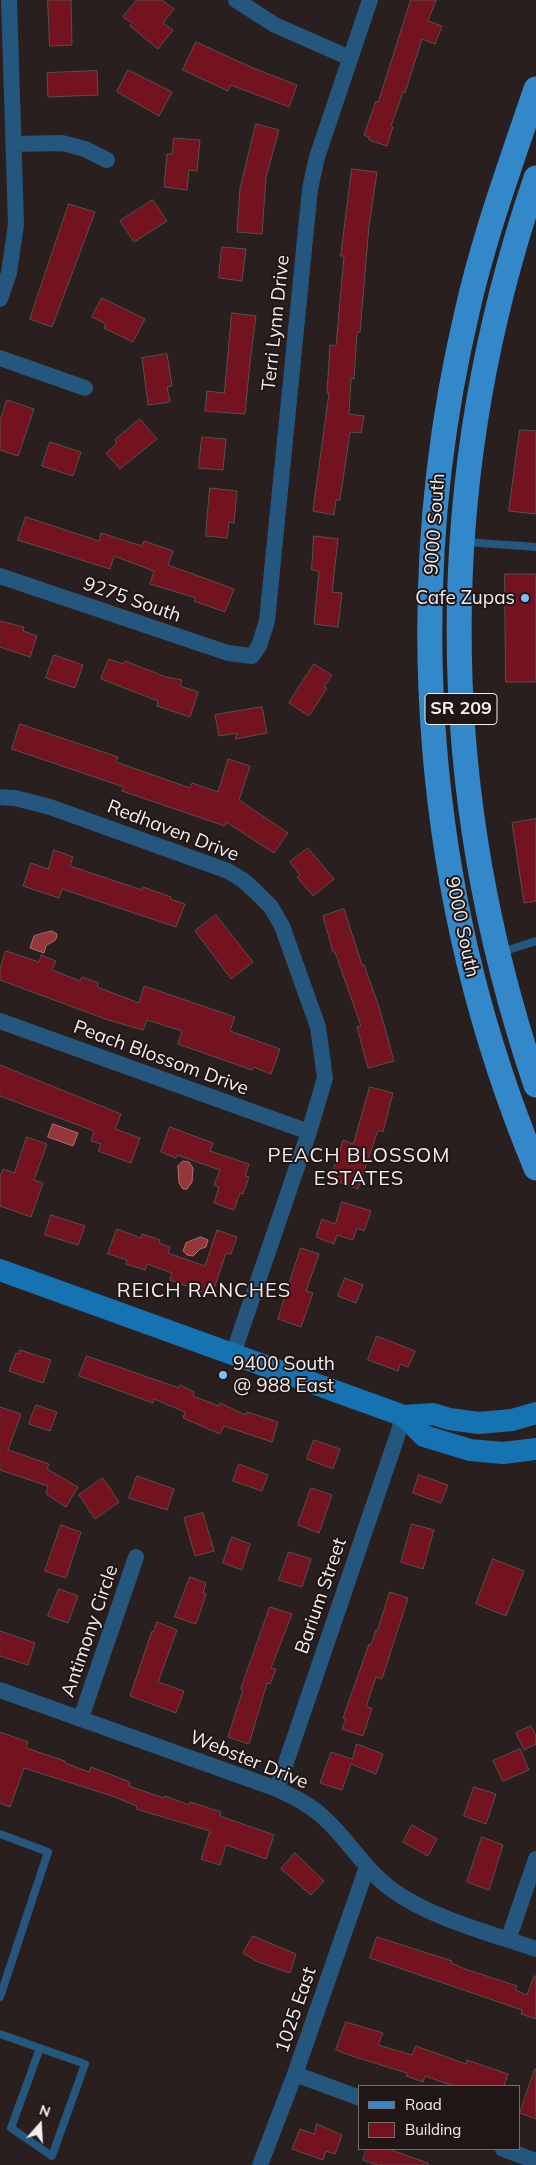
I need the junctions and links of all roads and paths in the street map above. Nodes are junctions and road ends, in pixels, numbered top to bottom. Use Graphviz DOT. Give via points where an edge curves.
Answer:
graph roads {
  1 [pos="9,0"];
  2 [pos="236,0"];
  3 [pos="370,0"];
  4 [pos="350,58"];
  5 [pos="536,89"];
  6 [pos="14,144"];
  7 [pos="106,160"];
  8 [pos="536,178"];
  9 [pos="0,299"];
  10 [pos="0,358"];
  11 [pos="85,388"];
  12 [pos="462,542"];
  13 [pos="536,547"];
  14 [pos="0,576"];
  15 [pos="252,656"];
  16 [pos="0,797"];
  17 [pos="536,941"];
  18 [pos="498,953"];
  19 [pos="0,1021"];
  20 [pos="536,1085"];
  21 [pos="309,1132"];
  22 [pos="536,1168"];
  23 [pos="1,1272"];
  24 [pos="233,1354"];
  25 [pos="536,1413"];
  26 [pos="404,1416"];
  27 [pos="536,1449"];
  28 [pos="136,1558"];
  29 [pos="0,1690"];
  30 [pos="81,1718"];
  31 [pos="277,1789"];
  32 [pos="3,1835"];
  33 [pos="536,1859"];
  34 [pos="367,1867"];
  35 [pos="508,1940"];
  36 [pos="536,1949"];
  37 [pos="0,1997"];
  38 [pos="0,2034"];
  39 [pos="40,2048"];
  40 [pos="295,2074"];
  41 [pos="358,2097"];
  42 [pos="506,2150"];
  43 [pos="536,2161"];
  44 [pos="260,2165"];
  1 -- 6 [label="street"];
  2 -- 4 [label="street" via="275,25"];
  3 -- 4 [label="street, Terri Lynn Drive"];
  4 -- 15 [label="street, Terri Lynn Drive" via="317,157 310,189 267,621"];
  5 -- 22 [label="main road, 9000 South / SR 209" via="489,230 458,353 438,484 430,614 436,778 458,916 491,1045"];
  6 -- 7 [label="street" via="62,143 85,149"];
  6 -- 9 [label="street" via="14,248"];
  8 -- 12 [label="main road, 9000 South / SR 209" via="507,270 483,375 468,467"];
  10 -- 11 [label="street"];
  12 -- 13 [label="lane"];
  12 -- 18 [label="main road, 9000 South / SR 209" via="460,676 466,774 478,862"];
  14 -- 15 [label="street, 9275 South" via="228,653"];
  16 -- 21 [label="street, Redhaven Drive" via="50,807 210,863 243,880 271,907 282,926 322,1042 326,1078"];
  17 -- 18 [label="lane"];
  18 -- 20 [label="main road, 9000 South / SR 209"];
  19 -- 21 [label="street, Peach Blossom Drive"];
  21 -- 24 [label="street, Redhaven Drive"];
  23 -- 24 [label="main road"];
  24 -- 26 [label="main road"];
  25 -- 26 [label="main road" via="512,1420 479,1423 433,1414"];
  26 -- 27 [label="main road" via="424,1436 470,1450 503,1453"];
  26 -- 31 [label="street, Barium Street"];
  28 -- 30 [label="street, Antimony Circle"];
  29 -- 30 [label="street, Webster Drive"];
  30 -- 31 [label="street, Webster Drive"];
  31 -- 34 [label="street, Webster Drive" via="304,1802 324,1817"];
  32 -- 37 [label="lane" via="48,1852"];
  33 -- 35 [label="street"];
  34 -- 35 [label="street, Webster Drive" via="389,1888 408,1900"];
  34 -- 40 [label="street, 1025 East"];
  35 -- 36 [label="street, Webster Drive"];
  38 -- 39 [label="lane"];
  39 -- 39 [label="lane" via="85,2064 52,2156 12,2128"];
  40 -- 41 [label="street"];
  40 -- 44 [label="street, 1025 East"];
  42 -- 43 [label="street"];
}
